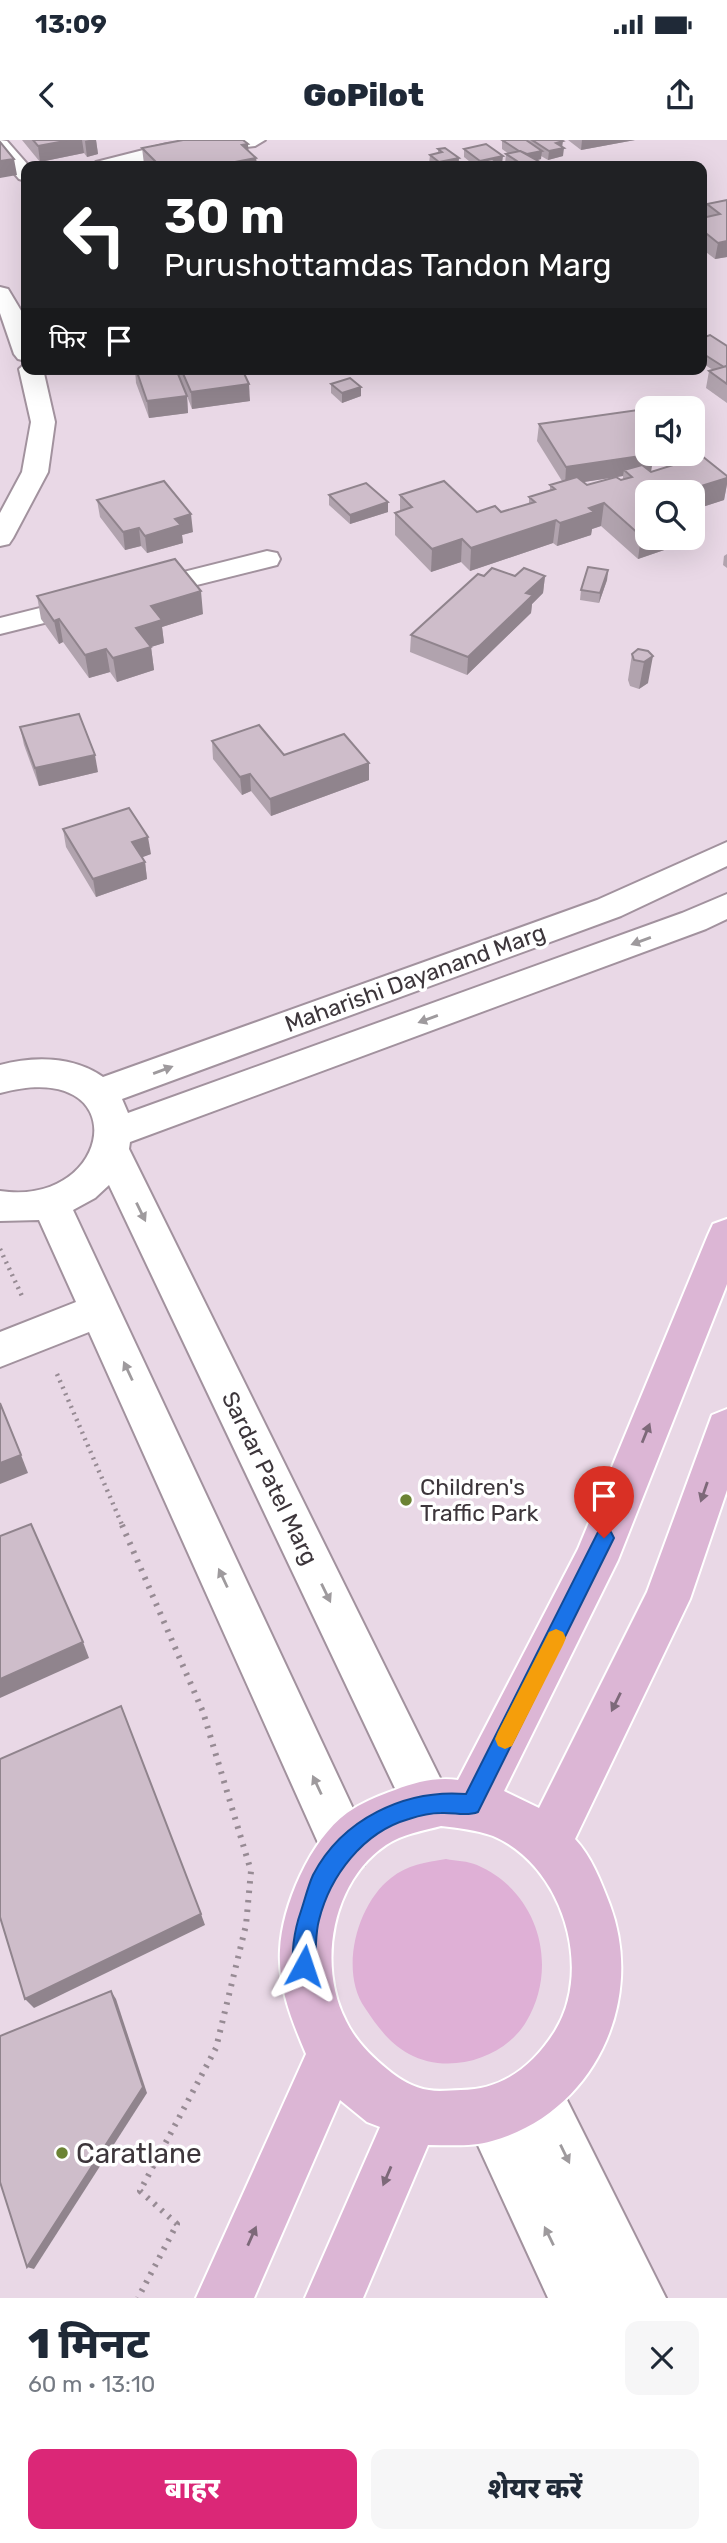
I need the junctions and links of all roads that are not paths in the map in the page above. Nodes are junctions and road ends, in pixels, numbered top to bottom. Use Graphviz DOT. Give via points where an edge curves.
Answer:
graph roads {
  1 [pos="251,140"];
  2 [pos="0,145"];
  3 [pos="123,161"];
  4 [pos="21,181"];
  5 [pos="0,294"];
  6 [pos="21,335"];
  7 [pos="34,375"];
  8 [pos="0,538"];
  9 [pos="267,559"];
  10 [pos="0,626"];
  11 [pos="727,831"];
  12 [pos="727,853"];
  13 [pos="727,905"];
  14 [pos="610,908"];
  15 [pos="711,923"];
  16 [pos="0,1078"];
  17 [pos="99,1093"];
  18 [pos="113,1142"];
  19 [pos="50,1202"];
  20 [pos="0,1206"];
  21 [pos="727,1235"];
  22 [pos="100,1310"];
  23 [pos="0,1350"];
  24 [pos="727,1428"];
  25 [pos="449,1805"];
  26 [pos="547,1844"];
  27 [pos="346,1847"];
  28 [pos="333,2054"];
  29 [pos="513,2104"];
  30 [pos="414,2114"];
  31 [pos="225,2298"];
  32 [pos="334,2298"];
  33 [pos="578,2298"];
  34 [pos="637,2298"];
  1 -- 3 [label="street" via="167,150"];
  2 -- 4 [label="street"];
  5 -- 6 [label="street"];
  7 -- 8 [label="street" via="43,422 35,472"];
  9 -- 10 [label="street"];
  11 -- 14 [label="street"];
  12 -- 14 [label="street, Maharishi Dayanand Marg"];
  13 -- 15 [label="street, Maharishi Dayanand Marg"];
  17 -- 14 [label="street, Maharishi Dayanand Marg, one-way"];
  15 -- 18 [label="street, Maharishi Dayanand Marg, one-way"];
  16 -- 17 [label="street" via="27,1072 55,1073 79,1080"];
  17 -- 18 [label="street, Sardar Patel Marg" via="111,1111"];
  18 -- 19 [label="street" via="94,1177"];
  18 -- 25 [label="street, Sardar Patel Marg, one-way"];
  19 -- 20 [label="street"];
  19 -- 22 [label="street"];
  25 -- 21 [label="main road, one-way" via="596,1560"];
  22 -- 23 [label="street"];
  27 -- 22 [label="street, one-way"];
  24 -- 26 [label="main road, one-way" via="667,1599"];
  25 -- 26 [label="main road" via="514,1820"];
  25 -- 27 [label="main road" via="406,1809 374,1824"];
  26 -- 29 [label="main road" via="572,1875 590,1913 597,1954 594,1996 582,2036 559,2071"];
  27 -- 28 [label="main road" via="321,1881 307,1922 304,1966 313,2012"];
  28 -- 30 [label="main road" via="355,2080 383,2101"];
  31 -- 28 [label="main road, one-way"];
  29 -- 30 [label="main road" via="452,2120"];
  33 -- 29 [label="street, one-way"];
  29 -- 34 [label="street, one-way"];
  30 -- 32 [label="main road, one-way"];
}
